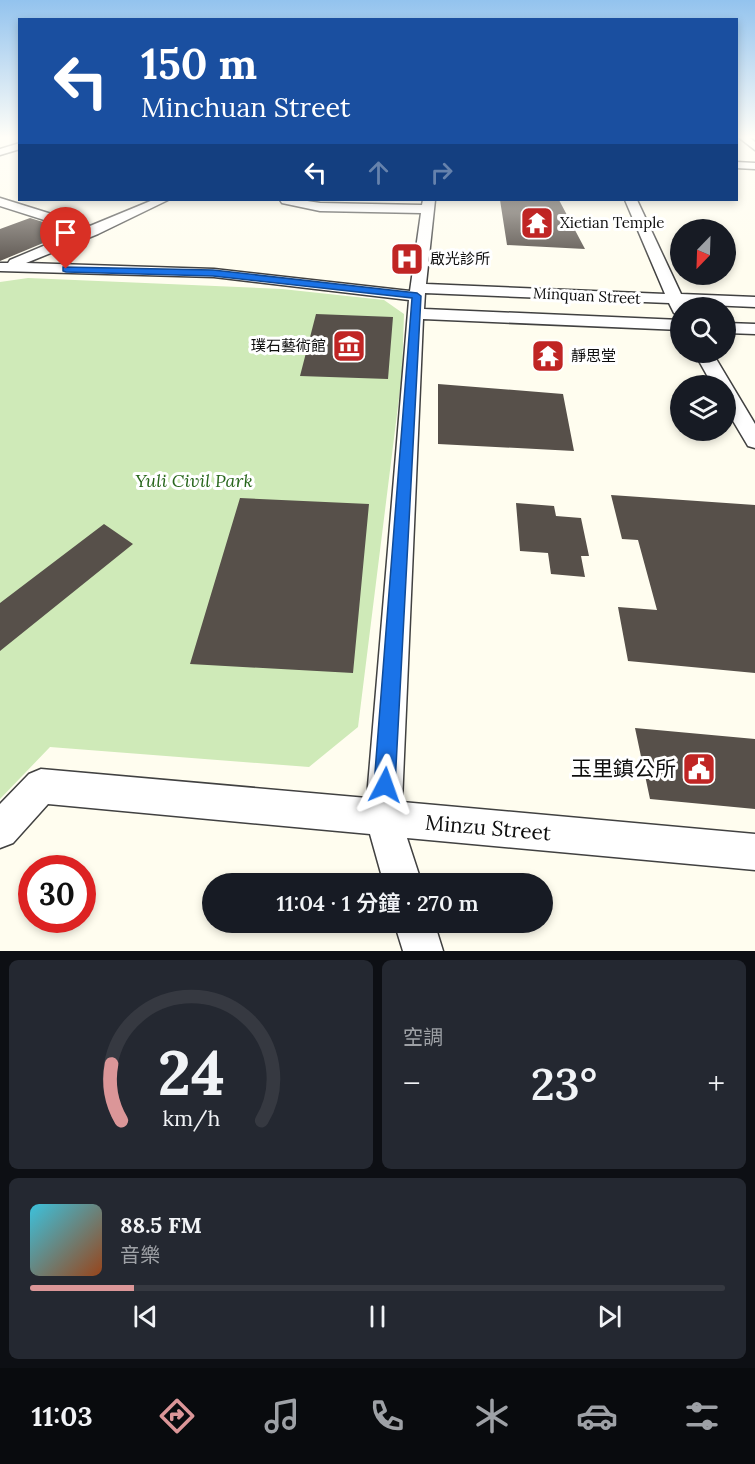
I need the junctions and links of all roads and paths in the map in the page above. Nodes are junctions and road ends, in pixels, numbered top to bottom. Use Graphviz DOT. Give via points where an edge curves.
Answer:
graph roads {
  1 [pos="160,201"];
  2 [pos="291,201"];
  3 [pos="631,201"];
  4 [pos="0,202"];
  5 [pos="429,204"];
  6 [pos="93,231"];
  7 [pos="2,268"];
  8 [pos="674,297"];
  9 [pos="417,300"];
  10 [pos="755,302"];
  11 [pos="736,303"];
  12 [pos="670,306"];
  13 [pos="670,324"];
  14 [pos="736,328"];
  15 [pos="755,329"];
  16 [pos="736,409"];
  17 [pos="755,441"];
  18 [pos="383,818"];
  19 [pos="0,830"];
  20 [pos="755,852"];
  21 [pos="399,873"];
  22 [pos="417,933"];
  23 [pos="423,951"];
  1 -- 6 [label="street"];
  2 -- 5 [label="street" via="320,207"];
  3 -- 8 [label="street"];
  4 -- 6 [label="street"];
  5 -- 9 [label="street"];
  6 -- 7 [label="street"];
  7 -- 9 [label="street" via="213,273"];
  9 -- 12 [label="street, Minquan Street"];
  9 -- 13 [label="street, Minquan Street"];
  9 -- 18 [label="street"];
  10 -- 11 [label="street, Minquan Street"];
  14 -- 15 [label="street"];
  16 -- 17 [label="street"];
  18 -- 19 [label="street, Minzu Street" via="41,786"];
  18 -- 20 [label="street, Minzu Street"];
  18 -- 21 [label="street"];
  22 -- 23 [label="street"];
}
